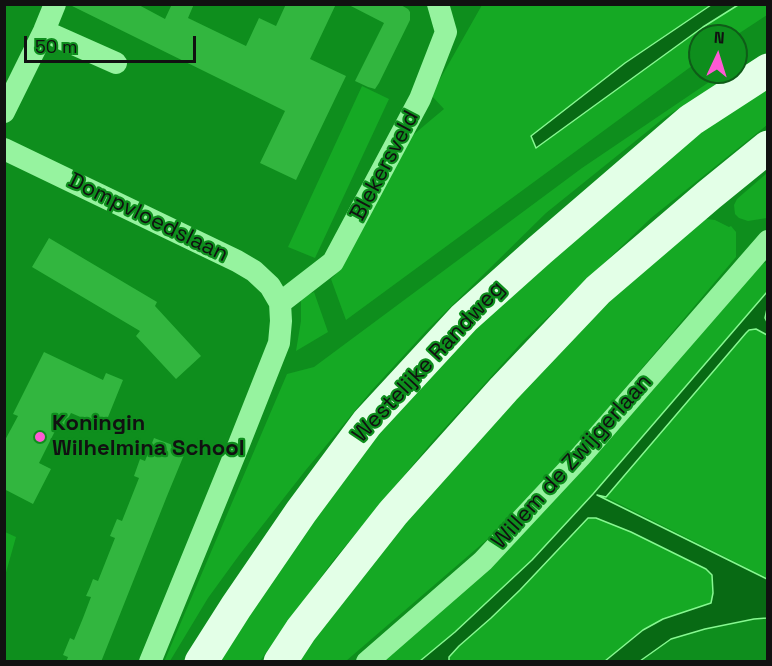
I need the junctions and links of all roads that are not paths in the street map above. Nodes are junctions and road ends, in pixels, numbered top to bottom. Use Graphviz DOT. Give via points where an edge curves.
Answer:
graph roads {
  1 [pos="55,4"];
  2 [pos="438,4"];
  3 [pos="44,31"];
  4 [pos="116,63"];
  5 [pos="768,70"];
  6 [pos="4,112"];
  7 [pos="768,147"];
  8 [pos="4,148"];
  9 [pos="765,244"];
  10 [pos="280,303"];
  11 [pos="150,662"];
  12 [pos="201,662"];
  13 [pos="280,662"];
  14 [pos="367,662"];
  1 -- 3 [label="street"];
  2 -- 10 [label="street, Blekersveld" via="446,32 420,99 333,262"];
  3 -- 4 [label="street"];
  3 -- 6 [label="street"];
  5 -- 12 [label="main road, Westelijke Randweg" via="691,120 464,318 367,423 301,512"];
  7 -- 13 [label="main road" via="598,290 512,380 393,513 300,630"];
  8 -- 10 [label="street, Dompvloedslaan" via="237,261 270,286"];
  9 -- 14 [label="street, Willem de Zwijgerlaan" via="580,457 483,561"];
  10 -- 11 [label="street" via="279,343"];
}
